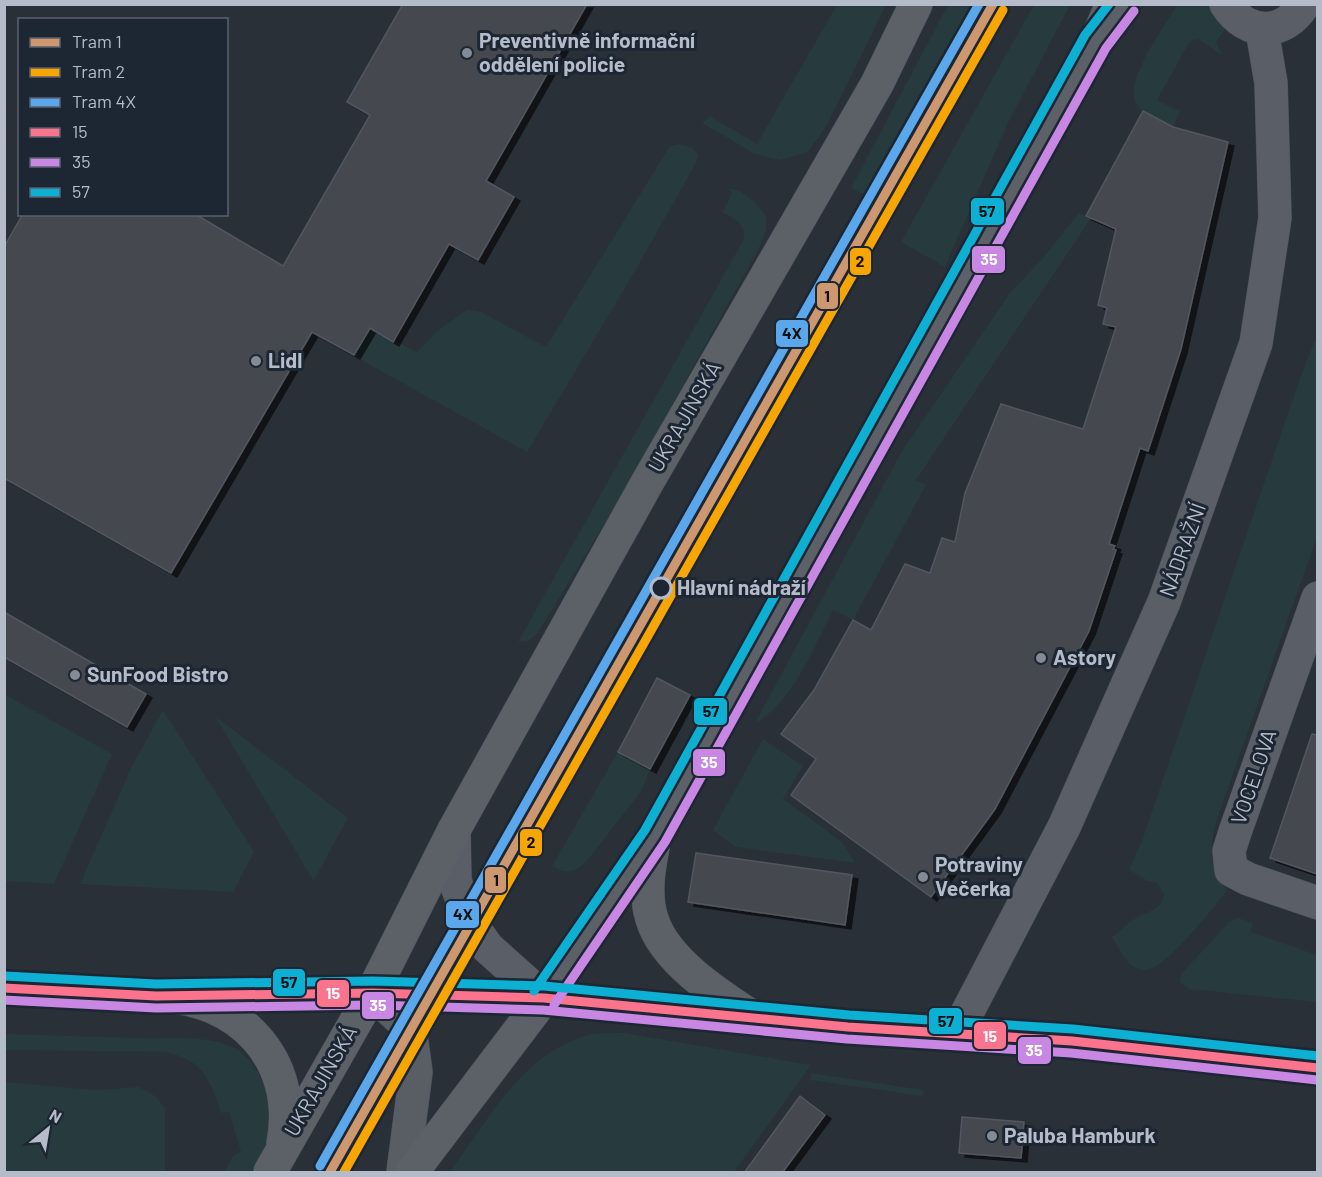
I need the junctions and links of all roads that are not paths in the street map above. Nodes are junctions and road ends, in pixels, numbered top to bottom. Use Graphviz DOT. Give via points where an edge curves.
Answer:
graph roads {
  1 [pos="916,4"];
  2 [pos="1099,4"];
  3 [pos="1112,4"];
  4 [pos="1125,4"];
  5 [pos="1226,4"];
  6 [pos="1304,4"];
  7 [pos="1262,30"];
  8 [pos="1096,41"];
  9 [pos="1317,598"];
  10 [pos="454,830"];
  11 [pos="655,836"];
  12 [pos="1317,903"];
  13 [pos="4,988"];
  14 [pos="372,993"];
  15 [pos="156,996"];
  16 [pos="544,998"];
  17 [pos="757,1020"];
  18 [pos="956,1034"];
  19 [pos="1317,1068"];
  20 [pos="275,1162"];
  21 [pos="403,1173"];
  22 [pos="412,1173"];
  1 -- 10 [label="main road, UKRAJINSKÁ" via="848,136 647,483"];
  2 -- 8 [label="main road"];
  3 -- 8 [label="main road"];
  4 -- 8 [label="main road"];
  5 -- 7 [label="street" via="1247,26"];
  6 -- 7 [label="street" via="1298,16 1287,24"];
  7 -- 18 [label="street, NÁDRAŽNÍ" via="1271,83 1275,218 1256,343 1164,602 1064,827"];
  8 -- 11 [label="main road"];
  9 -- 12 [label="street, VOCELOVA" via="1228,860 1231,870 1248,879"];
  10 -- 14 [label="main road, UKRAJINSKÁ"];
  10 -- 16 [label="street" via="456,881 471,924 488,948"];
  11 -- 16 [label="main road"];
  11 -- 17 [label="main road" via="647,880 652,920 688,970"];
  13 -- 15 [label="street"];
  14 -- 15 [label="street"];
  14 -- 16 [label="street"];
  14 -- 20 [label="main road, UKRAJINSKÁ"];
  14 -- 21 [label="street" via="410,1028 416,1072"];
  15 -- 20 [label="main road" via="202,1001 243,1024 259,1041 281,1082 286,1116"];
  16 -- 17 [label="street"];
  16 -- 22 [label="main road"];
  17 -- 18 [label="street"];
  18 -- 19 [label="street" via="1072,1041"];
}
